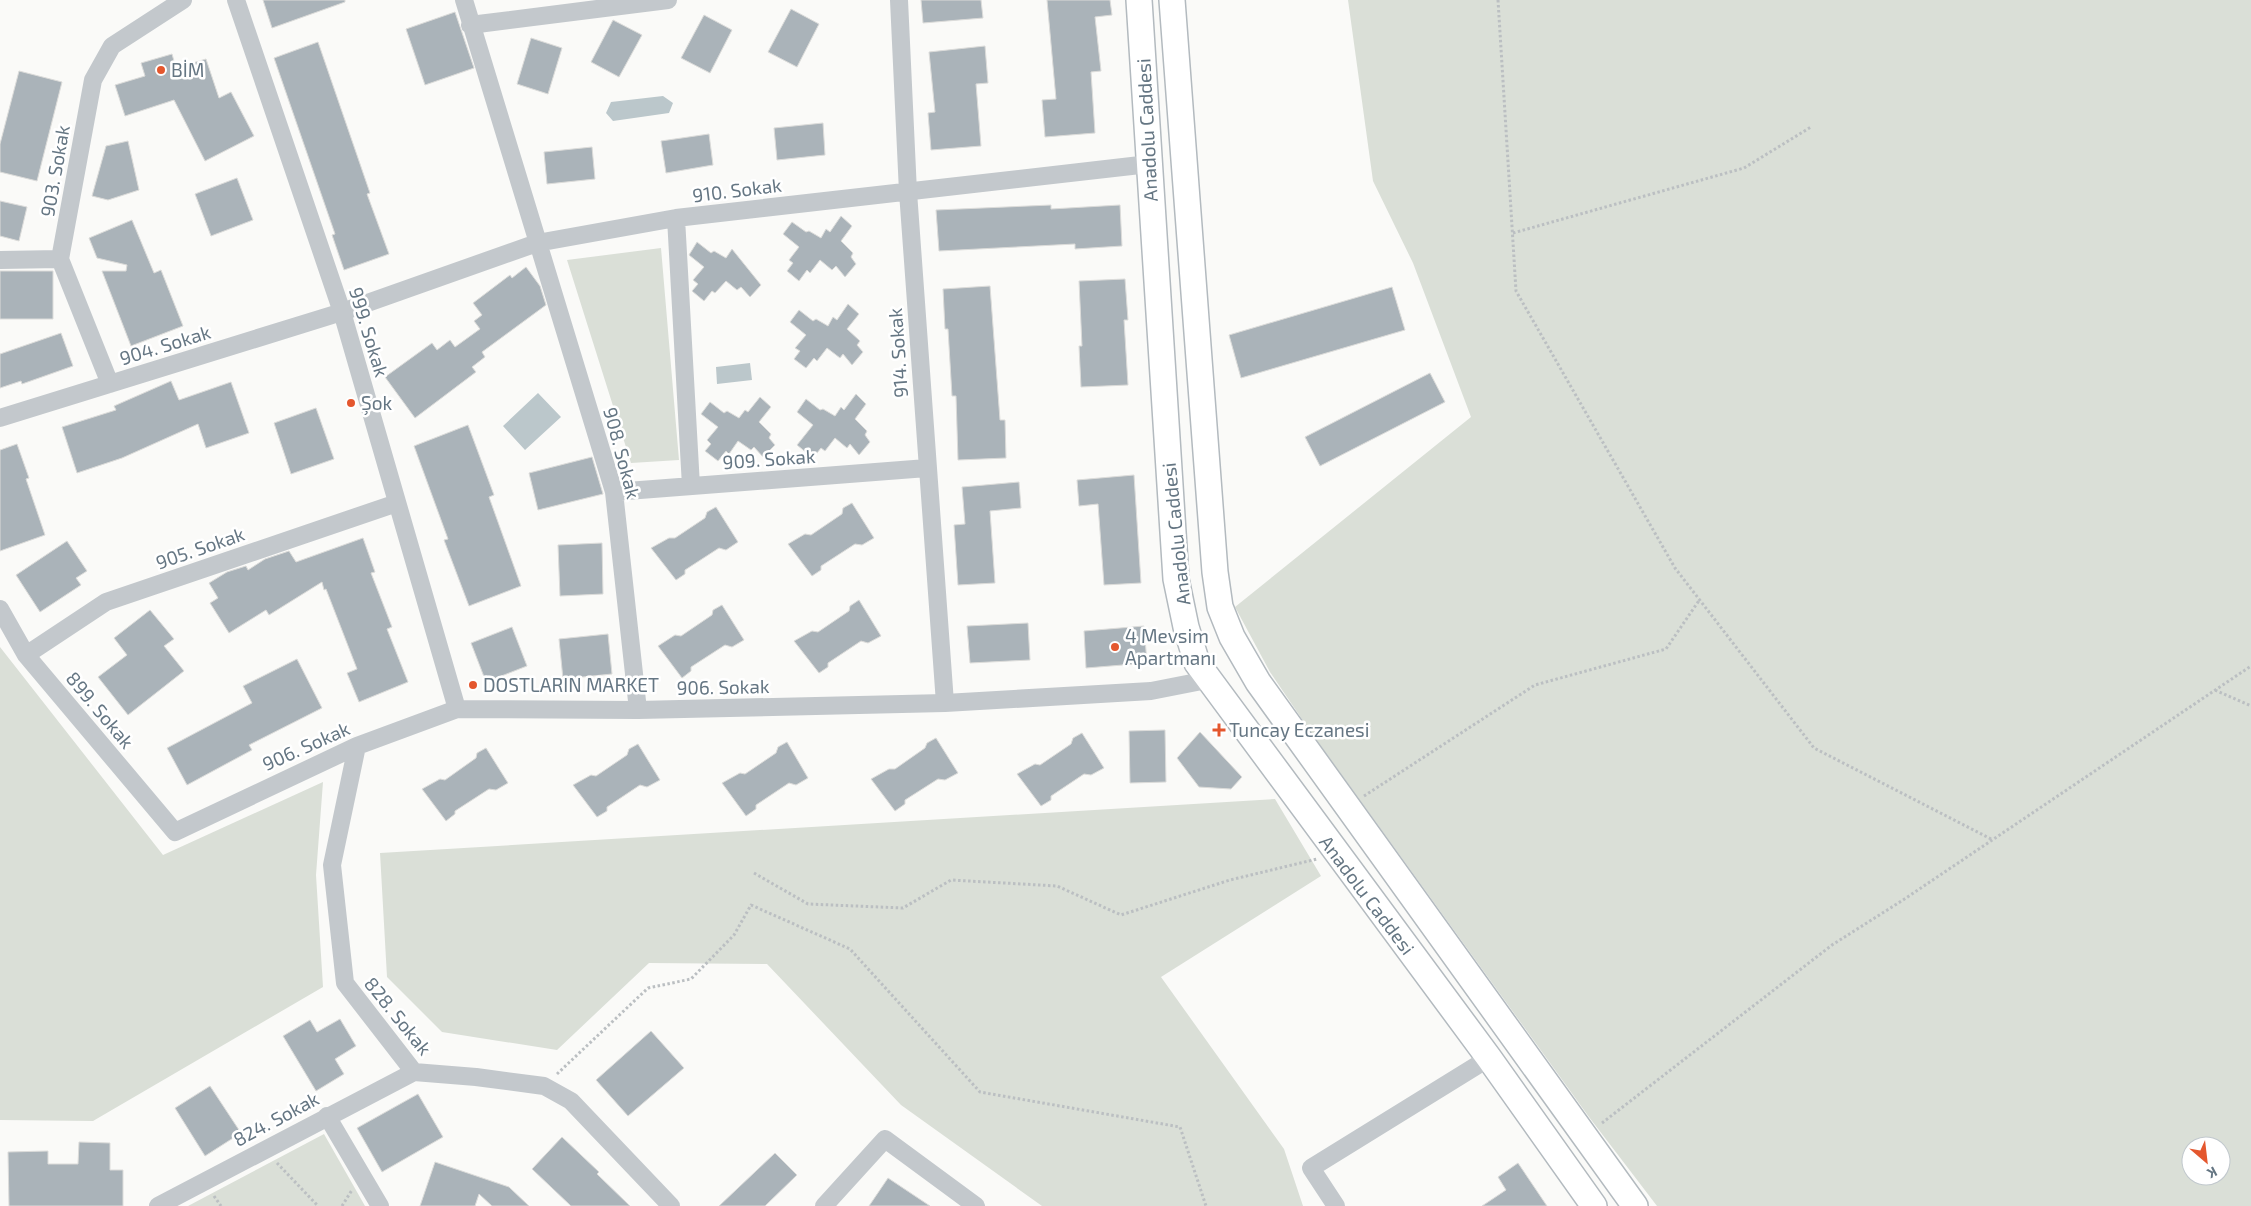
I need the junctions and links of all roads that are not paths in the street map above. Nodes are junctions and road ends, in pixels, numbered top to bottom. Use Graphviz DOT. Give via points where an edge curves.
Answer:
graph roads {
  1 [pos="182,0"];
  2 [pos="236,0"];
  3 [pos="464,0"];
  4 [pos="668,0"];
  5 [pos="898,0"];
  6 [pos="1139,0"];
  7 [pos="1172,0"];
  8 [pos="470,26"];
  9 [pos="1148,164"];
  10 [pos="908,192"];
  11 [pos="676,218"];
  12 [pos="537,243"];
  13 [pos="60,258"];
  14 [pos="0,260"];
  15 [pos="342,312"];
  16 [pos="110,384"];
  17 [pos="0,418"];
  18 [pos="927,468"];
  19 [pos="691,486"];
  20 [pos="614,492"];
  21 [pos="397,503"];
  22 [pos="0,609"];
  23 [pos="26,654"];
  24 [pos="1208,680"];
  25 [pos="945,703"];
  26 [pos="457,709"];
  27 [pos="638,710"];
  28 [pos="357,746"];
  29 [pos="175,832"];
  30 [pos="1489,1058"];
  31 [pos="414,1072"];
  32 [pos="328,1116"];
  33 [pos="158,1206"];
  34 [pos="380,1206"];
  35 [pos="671,1206"];
  36 [pos="824,1206"];
  37 [pos="976,1206"];
  38 [pos="1336,1206"];
  39 [pos="1594,1206"];
  40 [pos="1635,1206"];
  1 -- 13 [label="street, 903. Sokak" via="112,46 93,80"];
  2 -- 15 [label="street, 999. Sokak"];
  3 -- 8 [label="street, 908. Sokak"];
  4 -- 8 [label="street"];
  5 -- 10 [label="street, 914. Sokak"];
  6 -- 9 [label="main road, Anadolu Caddesi"];
  7 -- 40 [label="main road, Anadolu Caddesi" via="1220,607 1232,637 1258,682"];
  8 -- 12 [label="street, 908. Sokak"];
  9 -- 10 [label="street, 910. Sokak"];
  9 -- 24 [label="main road, Anadolu Caddesi" via="1176,579 1197,663"];
  10 -- 11 [label="street, 910. Sokak"];
  10 -- 18 [label="street, 914. Sokak"];
  11 -- 12 [label="street, 910. Sokak"];
  11 -- 19 [label="street"];
  12 -- 15 [label="street, 910. Sokak"];
  12 -- 20 [label="street, 908. Sokak"];
  13 -- 14 [label="street"];
  13 -- 16 [label="street"];
  15 -- 16 [label="street, 904. Sokak"];
  15 -- 21 [label="street, 999. Sokak"];
  16 -- 17 [label="street, 904. Sokak"];
  18 -- 19 [label="street, 909. Sokak"];
  18 -- 25 [label="street, 914. Sokak"];
  19 -- 20 [label="street, 909. Sokak"];
  20 -- 27 [label="street, 908. Sokak"];
  21 -- 23 [label="street, 905. Sokak" via="106,602"];
  21 -- 26 [label="street, 999. Sokak"];
  22 -- 23 [label="street, 899. Sokak"];
  23 -- 29 [label="street, 899. Sokak"];
  24 -- 25 [label="street, 906. Sokak" via="1151,692"];
  24 -- 30 [label="main road, Anadolu Caddesi"];
  25 -- 27 [label="street, 906. Sokak"];
  26 -- 27 [label="street, 906. Sokak"];
  26 -- 28 [label="street, 906. Sokak"];
  28 -- 29 [label="street, 906. Sokak"];
  28 -- 31 [label="street, 828. Sokak" via="332,865 345,983"];
  30 -- 38 [label="street" via="1310,1168"];
  30 -- 39 [label="main road, Anadolu Caddesi"];
  31 -- 32 [label="street, 824. Sokak"];
  31 -- 35 [label="street, 828. Sokak" via="544,1086 571,1101"];
  32 -- 33 [label="street, 824. Sokak"];
  32 -- 34 [label="street"];
  36 -- 37 [label="street" via="884,1139"];
}
